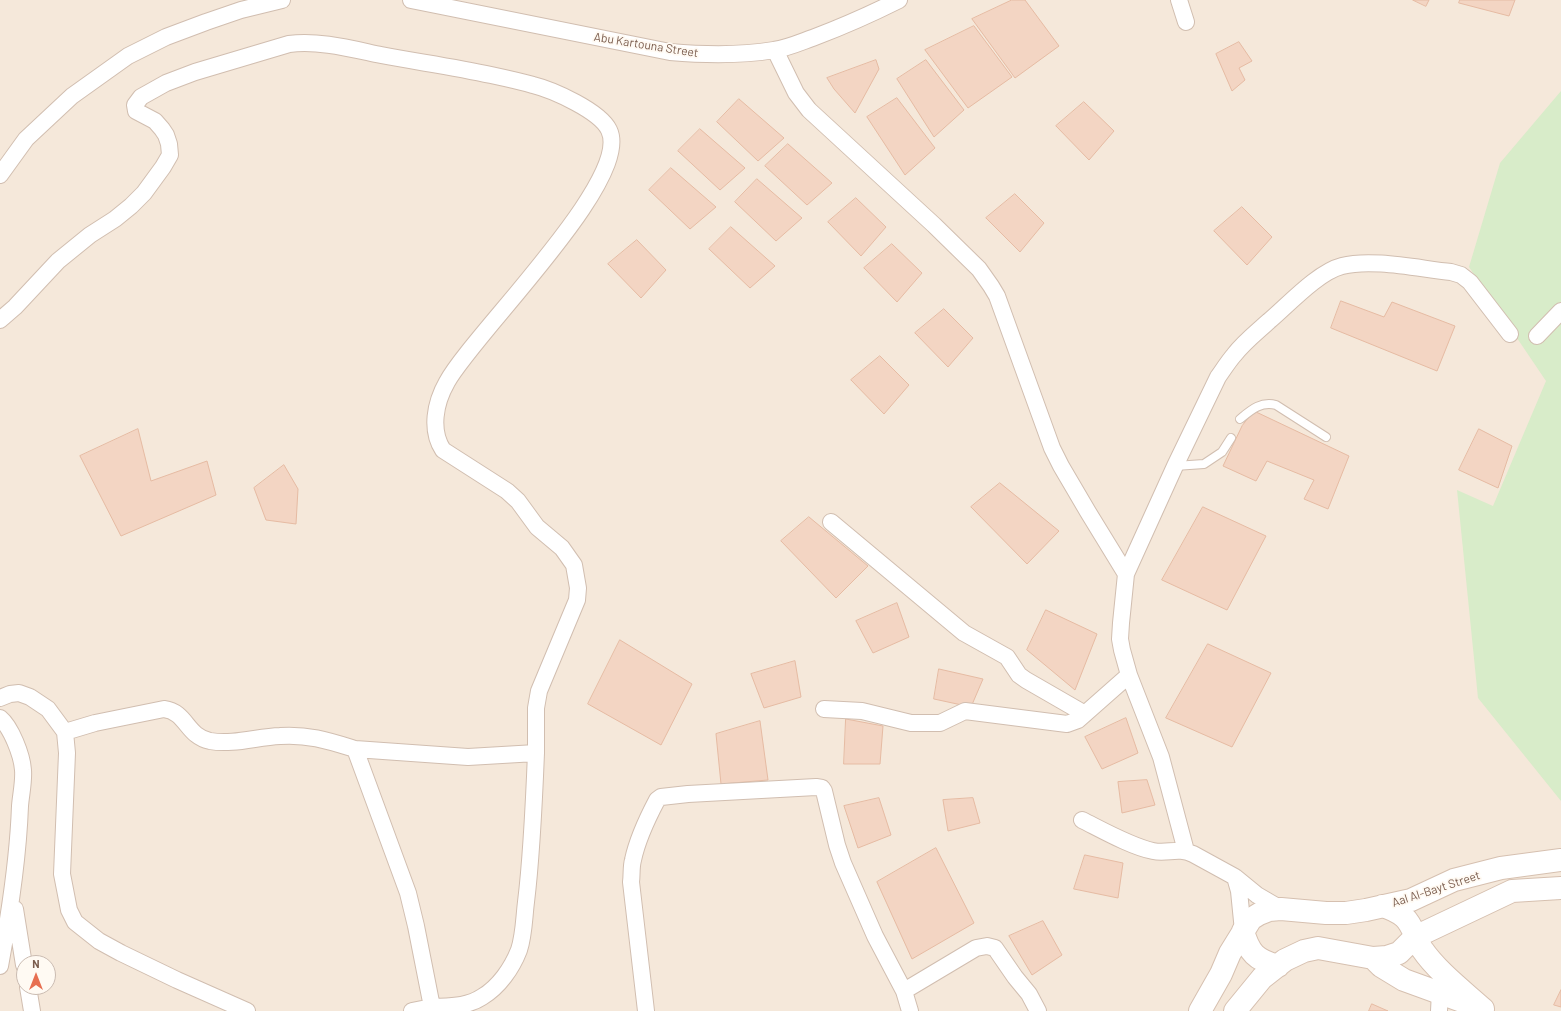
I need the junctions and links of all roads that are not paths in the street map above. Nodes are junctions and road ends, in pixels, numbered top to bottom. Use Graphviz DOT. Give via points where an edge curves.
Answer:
graph roads {
  1 [pos="282,0"];
  2 [pos="411,0"];
  3 [pos="899,0"];
  4 [pos="1179,0"];
  5 [pos="1186,22"];
  6 [pos="775,50"];
  7 [pos="0,175"];
  8 [pos="1561,311"];
  9 [pos="0,320"];
  10 [pos="1510,334"];
  11 [pos="1538,336"];
  12 [pos="1240,420"];
  13 [pos="1326,437"];
  14 [pos="1231,438"];
  15 [pos="1175,466"];
  16 [pos="831,522"];
  17 [pos="1126,574"];
  18 [pos="1129,675"];
  19 [pos="0,698"];
  20 [pos="824,709"];
  21 [pos="1085,714"];
  22 [pos="0,718"];
  23 [pos="65,732"];
  24 [pos="355,749"];
  25 [pos="536,753"];
  26 [pos="1082,820"];
  27 [pos="1186,851"];
  28 [pos="1561,860"];
  29 [pos="1235,877"];
  30 [pos="1561,888"];
  31 [pos="13,897"];
  32 [pos="1382,906"];
  33 [pos="1281,909"];
  34 [pos="1244,931"];
  35 [pos="1416,937"];
  36 [pos="22,955"];
  37 [pos="1373,958"];
  38 [pos="0,966"];
  39 [pos="1278,966"];
  40 [pos="904,991"];
  41 [pos="29,995"];
  42 [pos="1439,1002"];
  43 [pos="432,1007"];
  44 [pos="1485,1010"];
  45 [pos="32,1011"];
  46 [pos="247,1011"];
  47 [pos="412,1011"];
  48 [pos="646,1011"];
  49 [pos="910,1011"];
  50 [pos="1038,1011"];
  51 [pos="1200,1011"];
  52 [pos="1236,1011"];
  1 -- 7 [label="street" via="206,22 166,37 128,56 72,96 26,139"];
  2 -- 6 [label="street, Abu Kartouna Street" via="670,52 722,55"];
  3 -- 6 [label="street, Abu Kartouna Street" via="848,25"];
  4 -- 5 [label="street"];
  6 -- 17 [label="street" via="796,93 809,110 934,225 979,269 991,286 997,296 1052,448"];
  8 -- 11 [label="street"];
  9 -- 25 [label="street" via="58,261 115,219 144,193 163,167 170,151 162,129 155,121 136,111 135,105 141,97 166,83 195,72 289,44 344,48 534,85 552,91 588,110 602,121 610,131 611,154 593,192 568,230 447,382 434,423 438,443 443,450 507,491 518,501 537,527 562,548 574,565 578,588 577,600 539,691 536,708"];
  10 -- 15 [label="street" via="1476,290 1461,276 1451,272 1384,264 1340,266 1297,296 1234,354 1218,377"];
  12 -- 13 [label="lane" via="1252,409 1269,403"];
  14 -- 15 [label="lane" via="1222,452 1204,464"];
  15 -- 17 [label="street"];
  16 -- 21 [label="street" via="964,633 1007,657 1026,680"];
  17 -- 18 [label="street" via="1120,639"];
  18 -- 21 [label="street"];
  18 -- 27 [label="street" via="1161,758"];
  19 -- 23 [label="street" via="19,693 30,697 48,709"];
  20 -- 21 [label="street" via="862,712 911,723 940,723 965,711 1067,724 1075,722"];
  22 -- 31 [label="street" via="6,722 16,744 23,769"];
  23 -- 24 [label="street" via="164,709 176,712 195,735 209,740 235,742 280,736 312,736"];
  23 -- 46 [label="street" via="67,753 62,874 69,910 75,922 98,940 122,953"];
  24 -- 25 [label="street" via="468,757"];
  24 -- 43 [label="street" via="408,893"];
  25 -- 43 [label="street" via="531,867 519,949 502,979 481,998 466,1004"];
  26 -- 27 [label="street" via="1145,849 1164,852"];
  27 -- 29 [label="street"];
  28 -- 32 [label="street, Aal Al-Bayt Street" via="1501,868 1454,880 1410,900"];
  29 -- 33 [label="street" via="1257,895"];
  29 -- 34 [label="street"];
  30 -- 35 [label="street" via="1512,891"];
  31 -- 36 [label="street"];
  31 -- 38 [label="street"];
  32 -- 33 [label="street, Aal Al-Bayt Street" via="1346,913"];
  32 -- 35 [label="street" via="1403,916"];
  33 -- 34 [label="street, Aal Al-Bayt Street" via="1259,914 1251,919"];
  34 -- 39 [label="street" via="1247,944 1254,955"];
  34 -- 51 [label="street, Aal Al-Bayt Street"];
  35 -- 37 [label="street" via="1399,953"];
  35 -- 44 [label="street" via="1422,949"];
  37 -- 39 [label="street" via="1318,948 1304,951"];
  37 -- 42 [label="street" via="1392,974"];
  39 -- 52 [label="street" via="1262,978"];
  40 -- 48 [label="street" via="875,936 843,863 822,788 688,794 661,797 657,800 633,860 632,882"];
  40 -- 49 [label="street"];
  40 -- 50 [label="street" via="976,948 987,946 995,948 1029,994"];
  41 -- 45 [label="street"];
  42 -- 44 [label="street"];
  43 -- 47 [label="street"];
}
